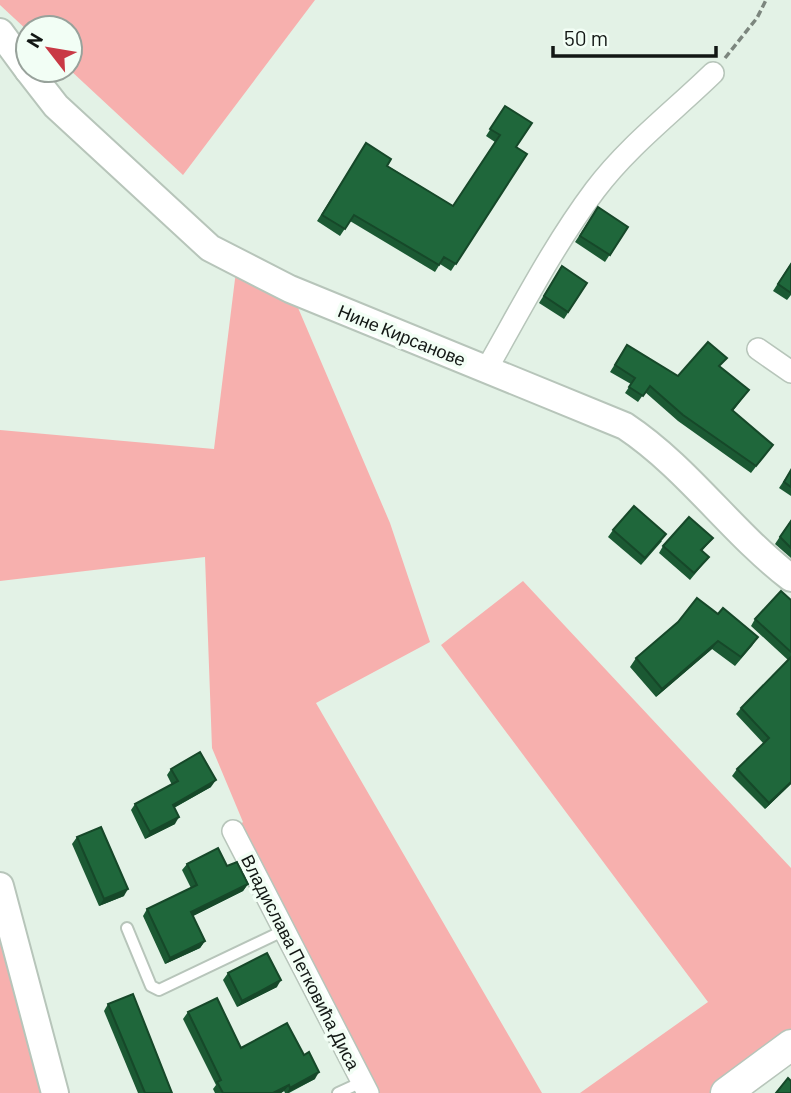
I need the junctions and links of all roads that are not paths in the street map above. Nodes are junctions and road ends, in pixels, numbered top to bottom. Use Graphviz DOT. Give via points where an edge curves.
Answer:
graph roads {
  1 [pos="0,32"];
  2 [pos="14,51"];
  3 [pos="713,73"];
  4 [pos="38,84"];
  5 [pos="758,349"];
  6 [pos="486,370"];
  7 [pos="791,372"];
  8 [pos="791,578"];
  9 [pos="233,831"];
  10 [pos="0,887"];
  11 [pos="128,928"];
  12 [pos="285,930"];
  13 [pos="791,1045"];
  14 [pos="365,1087"];
  15 [pos="55,1093"];
  16 [pos="338,1093"];
  17 [pos="726,1093"];
  1 -- 2 [label="street, Нине Кирсанове"];
  3 -- 6 [label="street" via="595,189"];
  4 -- 6 [label="street, Нине Кирсанове" via="55,106 210,248 280,284"];
  5 -- 7 [label="street"];
  6 -- 8 [label="street, Нине Кирсанове" via="588,408 639,435"];
  9 -- 12 [label="street, Владислава Петковића Диса"];
  10 -- 15 [label="street"];
  11 -- 12 [label="lane" via="151,986 159,990"];
  12 -- 14 [label="street, Владислава Петковића Диса"];
  13 -- 17 [label="main road"];
  14 -- 16 [label="lane"];
}
